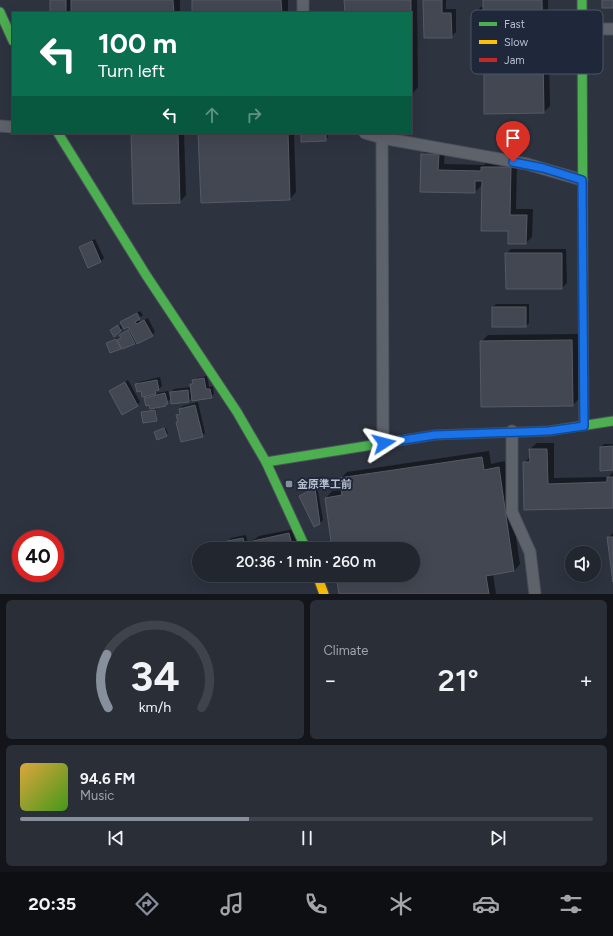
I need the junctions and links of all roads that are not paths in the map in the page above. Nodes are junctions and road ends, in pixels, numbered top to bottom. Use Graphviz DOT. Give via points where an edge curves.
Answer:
graph roads {
  1 [pos="303,0"];
  2 [pos="0,12"];
  3 [pos="303,12"];
  4 [pos="12,39"];
  5 [pos="582,74"];
  6 [pos="0,126"];
  7 [pos="12,127"];
  8 [pos="59,134"];
  9 [pos="368,134"];
  10 [pos="382,138"];
  11 [pos="582,180"];
  12 [pos="613,421"];
  13 [pos="584,426"];
  14 [pos="512,431"];
  15 [pos="384,443"];
  16 [pos="266,462"];
  17 [pos="303,542"];
  18 [pos="320,582"];
  19 [pos="324,594"];
  20 [pos="535,594"];
  1 -- 3 [label="street"];
  2 -- 4 [label="street"];
  5 -- 11 [label="street"];
  6 -- 7 [label="street"];
  8 -- 16 [label="street" via="146,275 237,412"];
  9 -- 10 [label="street"];
  10 -- 11 [label="street" via="527,164"];
  10 -- 15 [label="street"];
  11 -- 13 [label="street"];
  12 -- 13 [label="street"];
  13 -- 14 [label="street" via="549,431"];
  14 -- 15 [label="street" via="435,435"];
  14 -- 20 [label="street" via="512,512 530,552"];
  15 -- 16 [label="street"];
  16 -- 17 [label="street"];
  18 -- 19 [label="street"];
}
